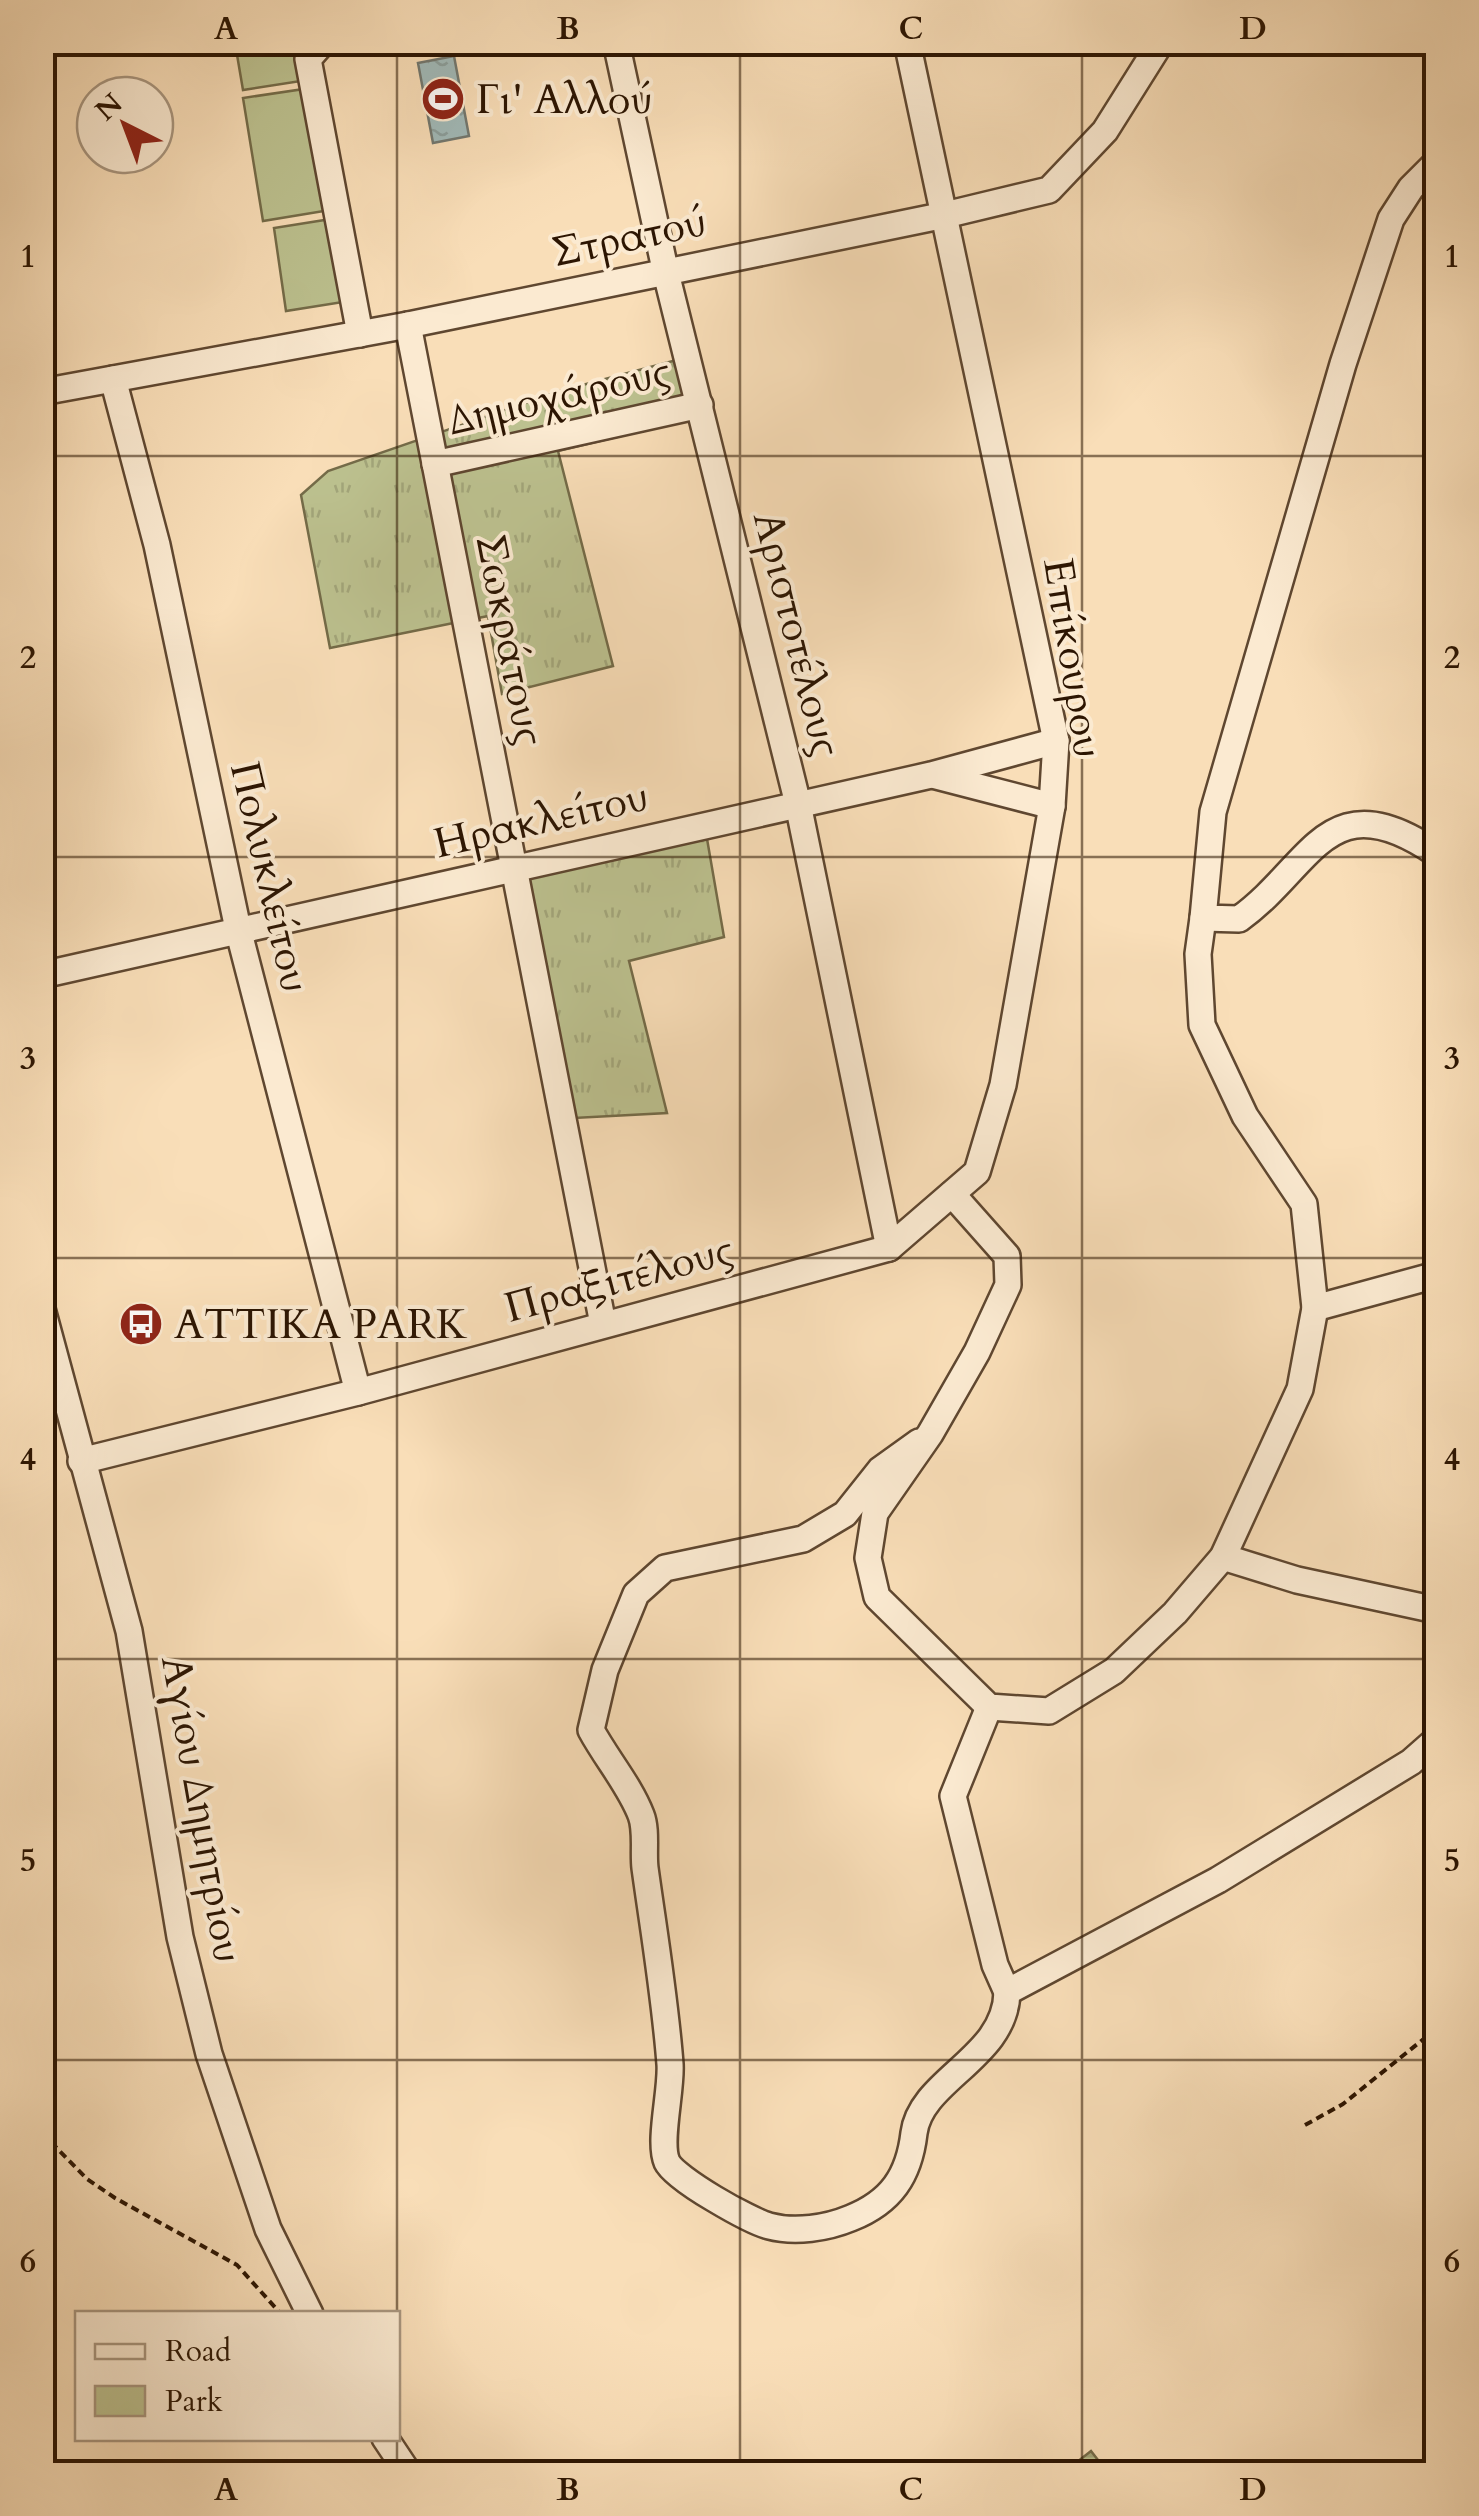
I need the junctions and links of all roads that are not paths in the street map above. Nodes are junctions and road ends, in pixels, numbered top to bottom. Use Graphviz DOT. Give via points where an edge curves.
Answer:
graph roads {
  1 [pos="322,42"];
  2 [pos="616,42"];
  3 [pos="908,42"];
  4 [pos="1161,42"];
  5 [pos="1436,163"];
  6 [pos="945,215"];
  7 [pos="665,269"];
  8 [pos="408,325"];
  9 [pos="360,334"];
  10 [pos="113,379"];
  11 [pos="42,392"];
  12 [pos="700,406"];
  13 [pos="435,464"];
  14 [pos="1056,741"];
  15 [pos="931,775"];
  16 [pos="798,804"];
  17 [pos="1052,806"];
  18 [pos="1436,852"];
  19 [pos="513,868"];
  20 [pos="1204,918"];
  21 [pos="238,929"];
  22 [pos="42,975"];
  23 [pos="952,1194"];
  24 [pos="888,1248"];
  25 [pos="1436,1275"];
  26 [pos="42,1308"];
  27 [pos="1316,1308"];
  28 [pos="603,1324"];
  29 [pos="358,1392"];
  30 [pos="930,1434"];
  31 [pos="81,1461"];
  32 [pos="1223,1557"];
  33 [pos="1436,1610"];
  34 [pos="989,1707"];
  35 [pos="1436,1740"];
  36 [pos="1007,1992"];
  37 [pos="309,2311"];
  38 [pos="387,2441"];
  39 [pos="409,2474"];
  1 -- 9 [label="street" via="308,58"];
  2 -- 7 [label="street, Αριστοτέλους"];
  3 -- 6 [label="street, Επίκουρου"];
  4 -- 6 [label="street, Στρατού" via="1105,131 1049,190"];
  5 -- 20 [label="street" via="1391,219 1343,364 1214,812"];
  6 -- 7 [label="street, Στρατού"];
  6 -- 14 [label="street, Επίκουρου"];
  7 -- 8 [label="street, Στρατού"];
  7 -- 12 [label="street, Αριστοτέλους"];
  8 -- 9 [label="street, Στρατού"];
  8 -- 13 [label="street, Σωκράτους"];
  9 -- 10 [label="street, Στρατού"];
  10 -- 11 [label="street, Στρατού"];
  10 -- 21 [label="street, Πολυκλείτου" via="157,545"];
  12 -- 13 [label="street, Δημοχάρους"];
  12 -- 16 [label="street, Αριστοτέλους"];
  13 -- 19 [label="street, Σωκράτους"];
  14 -- 15 [label="street, Ηρακλείτου"];
  14 -- 17 [label="street, Επίκουρου"];
  15 -- 16 [label="street, Ηρακλείτου"];
  15 -- 17 [label="street"];
  16 -- 19 [label="street, Ηρακλείτου"];
  16 -- 24 [label="street, Αριστοτέλους"];
  17 -- 23 [label="street, Επίκουρου" via="1003,1085 978,1172"];
  18 -- 20 [label="street" via="1367,824 1333,829 1239,919"];
  19 -- 21 [label="street, Ηρακλείτου"];
  19 -- 28 [label="street, Σωκράτους"];
  20 -- 27 [label="street" via="1198,954 1202,1025 1244,1116 1304,1204"];
  21 -- 22 [label="street, Ηρακλείτου"];
  21 -- 29 [label="street, Πολυκλείτου"];
  23 -- 24 [label="street, Επίκουρου"];
  23 -- 30 [label="street" via="1007,1256 1008,1286"];
  24 -- 28 [label="street, Πραξιτέλους"];
  25 -- 27 [label="street"];
  26 -- 31 [label="street, Αγίου Δημητρίου"];
  27 -- 32 [label="street" via="1300,1389"];
  28 -- 29 [label="street, Πραξιτέλους"];
  29 -- 31 [label="street, Πραξιτέλους"];
  30 -- 34 [label="street" via="875,1513 868,1558 877,1597"];
  30 -- 36 [label="street" via="880,1470 845,1514 803,1539 665,1568 636,1594 605,1670 590,1730 642,1817 671,2068 668,2163 682,2178 768,2226 826,2228 869,2211 901,2184 916,2124 996,2029 1007,2012"];
  31 -- 37 [label="street, Αγίου Δημητρίου" via="129,1630 180,1937 209,2054 262,2211"];
  32 -- 33 [label="street"];
  32 -- 34 [label="street" via="1114,1671 1049,1711"];
  34 -- 36 [label="street" via="953,1796"];
  35 -- 36 [label="street" via="1412,1762 1218,1880"];
  38 -- 39 [label="street"];
}
